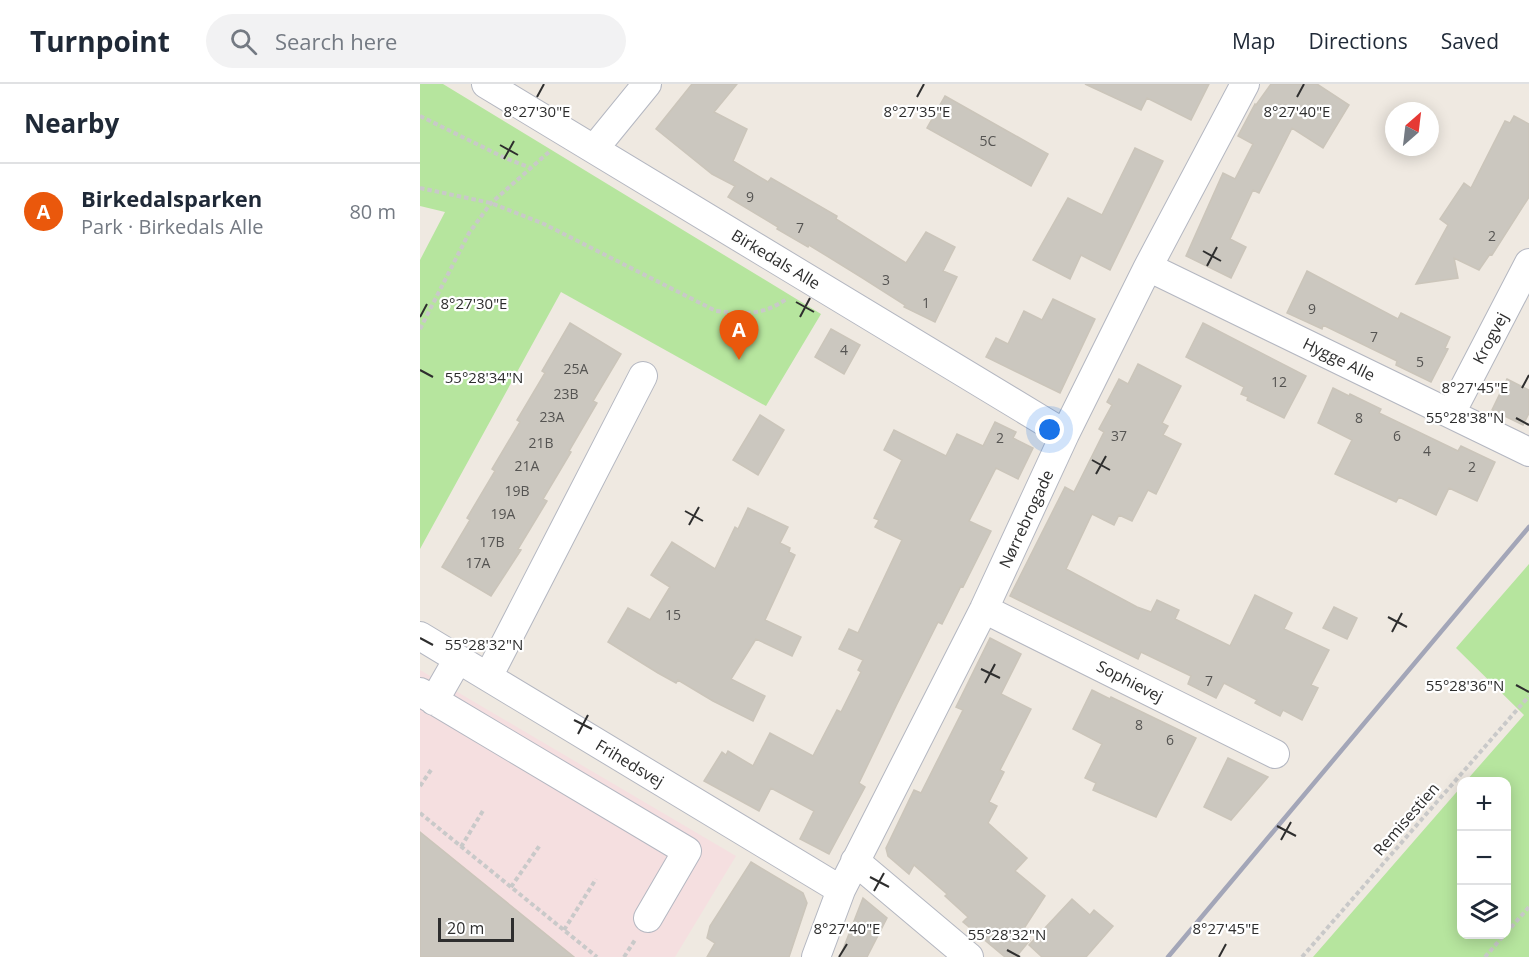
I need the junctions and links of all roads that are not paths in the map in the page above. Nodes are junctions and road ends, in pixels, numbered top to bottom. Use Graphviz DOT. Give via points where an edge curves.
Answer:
graph roads {
  1 [pos="486,84"];
  2 [pos="646,84"];
  3 [pos="1245,84"];
  4 [pos="594,149"];
  5 [pos="1529,263"];
  6 [pos="1148,267"];
  7 [pos="643,376"];
  8 [pos="1451,413"];
  9 [pos="1065,434"];
  10 [pos="1529,452"];
  11 [pos="984,609"];
  12 [pos="420,636"];
  13 [pos="458,659"];
  14 [pos="488,677"];
  15 [pos="427,697"];
  16 [pos="1275,754"];
  17 [pos="680,793"];
  18 [pos="656,834"];
  19 [pos="855,861"];
  20 [pos="841,890"];
  21 [pos="648,918"];
  22 [pos="816,957"];
  23 [pos="969,957"];
  1 -- 4 [label="street, Birkedals Alle"];
  2 -- 4 [label="street"];
  3 -- 6 [label="street, Nørrebrogade"];
  4 -- 9 [label="street, Birkedals Alle"];
  5 -- 8 [label="street, Krogvej"];
  6 -- 8 [label="street, Hygge Alle"];
  6 -- 9 [label="street, Nørrebrogade"];
  7 -- 14 [label="street"];
  8 -- 10 [label="street, Hygge Alle"];
  9 -- 11 [label="street, Nørrebrogade"];
  11 -- 16 [label="street, Sophievej"];
  11 -- 19 [label="street, Nørrebrogade"];
  12 -- 13 [label="street, Frihedsvej"];
  13 -- 14 [label="street, Frihedsvej"];
  13 -- 15 [label="street"];
  14 -- 17 [label="street, Frihedsvej"];
  15 -- 18 [label="street"];
  17 -- 18 [label="street"];
  17 -- 20 [label="street, Frihedsvej"];
  18 -- 21 [label="street" via="687,851"];
  19 -- 20 [label="street, Nørrebrogade"];
  19 -- 23 [label="street"];
  20 -- 22 [label="street, Nørrebrogade"];
}
